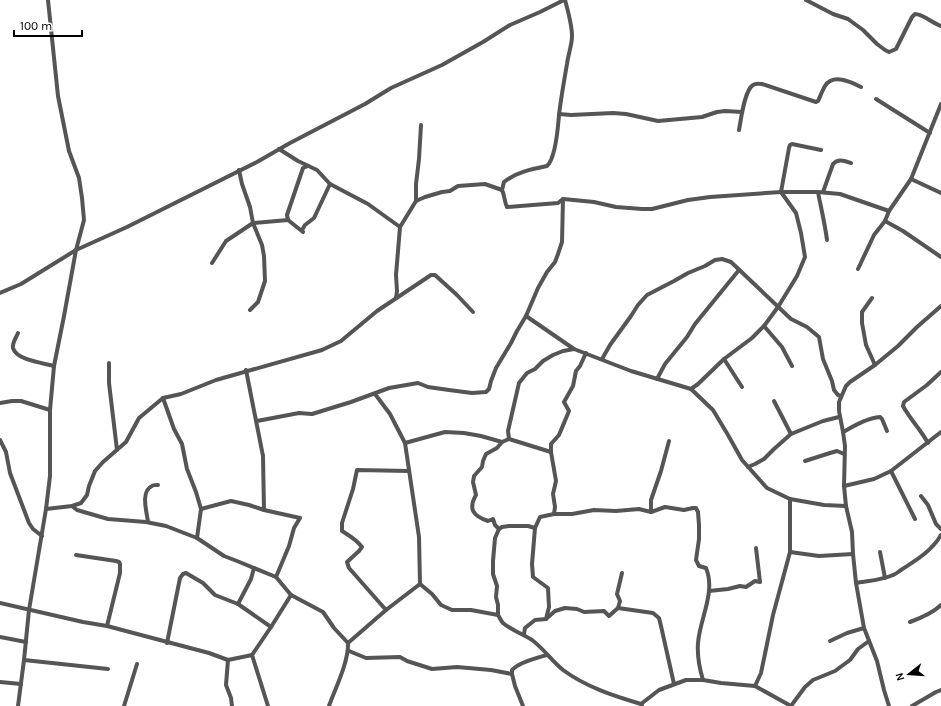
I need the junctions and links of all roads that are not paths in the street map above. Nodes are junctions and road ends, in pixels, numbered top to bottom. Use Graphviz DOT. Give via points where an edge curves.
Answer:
graph roads {
  1 [pos="48,0"];
  2 [pos="564,0"];
  3 [pos="806,0"];
  4 [pos="941,26"];
  5 [pos="861,87"];
  6 [pos="876,99"];
  7 [pos="941,104"];
  8 [pos="742,112"];
  9 [pos="559,114"];
  10 [pos="421,126"];
  11 [pos="739,130"];
  12 [pos="930,134"];
  13 [pos="279,149"];
  14 [pos="821,150"];
  15 [pos="851,162"];
  16 [pos="308,166"];
  17 [pos="239,170"];
  18 [pos="911,179"];
  19 [pos="330,184"];
  20 [pos="502,190"];
  21 [pos="781,192"];
  22 [pos="820,192"];
  23 [pos="941,192"];
  24 [pos="563,199"];
  25 [pos="416,201"];
  26 [pos="889,211"];
  27 [pos="288,220"];
  28 [pos="885,221"];
  29 [pos="253,223"];
  30 [pos="400,227"];
  31 [pos="827,240"];
  32 [pos="76,250"];
  33 [pos="941,257"];
  34 [pos="212,263"];
  35 [pos="858,269"];
  36 [pos="739,270"];
  37 [pos="0,293"];
  38 [pos="396,298"];
  39 [pos="872,298"];
  40 [pos="778,306"];
  41 [pos="941,306"];
  42 [pos="250,310"];
  43 [pos="473,312"];
  44 [pos="526,316"];
  45 [pos="764,326"];
  46 [pos="18,333"];
  47 [pos="574,349"];
  48 [pos="586,353"];
  49 [pos="602,359"];
  50 [pos="724,359"];
  51 [pos="109,363"];
  52 [pos="875,365"];
  53 [pos="54,366"];
  54 [pos="792,366"];
  55 [pos="246,370"];
  56 [pos="941,372"];
  57 [pos="657,379"];
  58 [pos="742,387"];
  59 [pos="691,389"];
  60 [pos="374,394"];
  61 [pos="841,396"];
  62 [pos="163,398"];
  63 [pos="774,401"];
  64 [pos="0,403"];
  65 [pos="50,410"];
  66 [pos="839,417"];
  67 [pos="257,421"];
  68 [pos="887,431"];
  69 [pos="843,432"];
  70 [pos="941,432"];
  71 [pos="791,434"];
  72 [pos="509,439"];
  73 [pos="0,440"];
  74 [pos="669,441"];
  75 [pos="502,442"];
  76 [pos="405,443"];
  77 [pos="928,443"];
  78 [pos="117,450"];
  79 [pos="551,452"];
  80 [pos="844,454"];
  81 [pos="805,461"];
  82 [pos="748,467"];
  83 [pos="409,471"];
  84 [pos="891,471"];
  85 [pos="158,486"];
  86 [pos="844,486"];
  87 [pos="921,496"];
  88 [pos="790,500"];
  89 [pos="72,506"];
  90 [pos="846,506"];
  91 [pos="46,509"];
  92 [pos="200,509"];
  93 [pos="264,510"];
  94 [pos="651,512"];
  95 [pos="554,514"];
  96 [pos="915,519"];
  97 [pos="148,522"];
  98 [pos="535,528"];
  99 [pos="499,529"];
  100 [pos="941,529"];
  101 [pos="42,536"];
  102 [pos="941,536"];
  103 [pos="197,538"];
  104 [pos="756,548"];
  105 [pos="790,552"];
  106 [pos="880,552"];
  107 [pos="853,554"];
  108 [pos="76,555"];
  109 [pos="254,568"];
  110 [pos="622,573"];
  111 [pos="276,577"];
  112 [pos="885,578"];
  113 [pos="856,583"];
  114 [pos="420,584"];
  115 [pos="709,591"];
  116 [pos="291,595"];
  117 [pos="0,603"];
  118 [pos="238,604"];
  119 [pos="941,605"];
  120 [pos="618,608"];
  121 [pos="29,610"];
  122 [pos="386,610"];
  123 [pos="498,615"];
  124 [pos="546,618"];
  125 [pos="910,622"];
  126 [pos="107,626"];
  127 [pos="271,627"];
  128 [pos="864,628"];
  129 [pos="524,634"];
  130 [pos="0,637"];
  131 [pos="830,641"];
  132 [pos="869,641"];
  133 [pos="26,642"];
  134 [pos="168,643"];
  135 [pos="348,643"];
  136 [pos="349,651"];
  137 [pos="547,655"];
  138 [pos="252,656"];
  139 [pos="24,660"];
  140 [pos="228,660"];
  141 [pos="137,664"];
  142 [pos="108,669"];
  143 [pos="512,674"];
  144 [pos="703,680"];
  145 [pos="0,682"];
  146 [pos="21,684"];
  147 [pos="674,684"];
  148 [pos="755,686"];
  149 [pos="941,690"];
  150 [pos="642,705"];
  151 [pos="18,706"];
  152 [pos="124,706"];
  153 [pos="232,706"];
  154 [pos="268,706"];
  155 [pos="328,706"];
  156 [pos="523,706"];
  157 [pos="791,706"];
  158 [pos="889,706"];
  159 [pos="912,706"];
  1 -- 32 [label="street" via="58,96 82,198 84,220"];
  2 -- 9 [label="street" via="572,37"];
  2 -- 13 [label="street" via="510,25 483,42"];
  3 -- 4 [label="street" via="848,19 889,52 896,49 915,14"];
  5 -- 8 [label="street" via="845,80 829,82 816,102 756,84 748,91"];
  6 -- 12 [label="street"];
  7 -- 12 [label="street"];
  8 -- 9 [label="street" via="725,111 702,117 658,121 613,113"];
  8 -- 11 [label="street"];
  9 -- 20 [label="street" via="558,131 550,163 510,177 504,182"];
  10 -- 25 [label="street"];
  12 -- 18 [label="street"];
  13 -- 16 [label="street"];
  13 -- 17 [label="street"];
  14 -- 21 [label="street" via="790,145"];
  15 -- 22 [label="street" via="835,161"];
  16 -- 19 [label="street" via="317,170"];
  16 -- 27 [label="street" via="303,168 287,215"];
  17 -- 29 [label="street"];
  17 -- 32 [label="street"];
  18 -- 23 [label="street"];
  18 -- 26 [label="street"];
  19 -- 27 [label="street" via="314,218 305,225 303,232"];
  19 -- 30 [label="street" via="368,204"];
  20 -- 24 [label="street" via="507,207 558,203"];
  20 -- 25 [label="street" via="485,184 458,186 450,191"];
  21 -- 22 [label="street"];
  21 -- 24 [label="street" via="710,196 652,209 616,207"];
  21 -- 40 [label="street" via="796,213 805,257"];
  22 -- 26 [label="street" via="840,194"];
  22 -- 31 [label="street"];
  24 -- 44 [label="street" via="562,242 555,262 538,288"];
  25 -- 30 [label="street"];
  26 -- 28 [label="street"];
  27 -- 29 [label="street"];
  28 -- 33 [label="street"];
  28 -- 35 [label="street" via="874,235"];
  29 -- 34 [label="street" via="226,241"];
  29 -- 42 [label="street" via="262,245 265,281 258,302"];
  30 -- 38 [label="street"];
  32 -- 37 [label="street" via="21,284"];
  32 -- 53 [label="street"];
  36 -- 40 [label="street"];
  36 -- 49 [label="street" via="731,262 716,260 688,272 647,296 638,305"];
  36 -- 57 [label="street" via="695,324"];
  38 -- 43 [label="street" via="435,275"];
  38 -- 55 [label="street" via="340,341 322,350"];
  39 -- 52 [label="street" via="862,312 862,323 866,345"];
  40 -- 45 [label="street"];
  40 -- 61 [label="street" via="791,319 819,337 834,390"];
  41 -- 52 [label="street"];
  44 -- 47 [label="street"];
  44 -- 60 [label="street" via="496,368 486,392 449,390 418,383 389,388"];
  45 -- 50 [label="street"];
  45 -- 54 [label="street" via="782,347"];
  46 -- 53 [label="street" via="13,347 15,352 23,358"];
  47 -- 48 [label="street"];
  47 -- 72 [label="street" via="543,361 519,382 508,431"];
  48 -- 49 [label="street"];
  48 -- 79 [label="street" via="564,402 569,411 559,435 551,444"];
  49 -- 57 [label="street"];
  50 -- 58 [label="street"];
  50 -- 59 [label="street"];
  51 -- 78 [label="street"];
  52 -- 61 [label="street" via="850,382"];
  53 -- 65 [label="street"];
  55 -- 62 [label="street"];
  55 -- 67 [label="street"];
  56 -- 77 [label="street" via="904,402 903,406"];
  57 -- 59 [label="street"];
  59 -- 82 [label="street" via="712,410"];
  60 -- 67 [label="street" via="312,414 298,413"];
  60 -- 76 [label="street" via="390,414"];
  61 -- 66 [label="street"];
  62 -- 78 [label="street" via="139,418 126,442"];
  62 -- 92 [label="street" via="182,444"];
  63 -- 71 [label="street"];
  64 -- 65 [label="street" via="21,401"];
  65 -- 91 [label="street" via="50,476"];
  66 -- 69 [label="street"];
  66 -- 71 [label="street"];
  67 -- 93 [label="street" via="263,456"];
  68 -- 69 [label="street" via="882,419 877,417"];
  69 -- 80 [label="street"];
  70 -- 77 [label="street"];
  71 -- 82 [label="street" via="764,458"];
  72 -- 75 [label="street"];
  72 -- 79 [label="street"];
  73 -- 101 [label="street" via="29,523"];
  74 -- 94 [label="street" via="651,500"];
  75 -- 76 [label="street" via="464,433 445,432"];
  75 -- 99 [label="street" via="486,454 482,467 474,476 476,495 472,502 472,509 479,518 488,522 493,519"];
  76 -- 83 [label="street"];
  77 -- 84 [label="street"];
  78 -- 89 [label="street" via="95,471 87,495 81,503"];
  79 -- 95 [label="street" via="556,481"];
  80 -- 81 [label="street" via="837,451"];
  80 -- 86 [label="street"];
  82 -- 88 [label="street" via="767,488"];
  83 -- 114 [label="street" via="419,537"];
  83 -- 122 [label="street" via="357,470 354,489 342,523 342,531 362,547 347,562 349,568"];
  84 -- 86 [label="street" via="874,479"];
  84 -- 96 [label="street"];
  85 -- 97 [label="street" via="146,490 144,497"];
  86 -- 90 [label="street"];
  87 -- 100 [label="street"];
  88 -- 90 [label="street"];
  88 -- 105 [label="street"];
  89 -- 91 [label="street"];
  89 -- 97 [label="street" via="77,510 108,519"];
  90 -- 107 [label="street" via="852,532"];
  91 -- 101 [label="street"];
  92 -- 93 [label="street" via="231,501"];
  92 -- 103 [label="street"];
  93 -- 111 [label="street" via="300,518"];
  94 -- 95 [label="street" via="638,509"];
  94 -- 115 [label="street" via="665,506 684,510 696,508 699,532 696,560 699,566 706,568 709,575"];
  95 -- 98 [label="street" via="540,518"];
  97 -- 103 [label="street"];
  98 -- 99 [label="street" via="509,526"];
  98 -- 124 [label="street" via="533,577 548,588 549,608"];
  99 -- 123 [label="street" via="495,538 493,562"];
  101 -- 121 [label="street"];
  102 -- 112 [label="street" via="916,561"];
  103 -- 109 [label="street" via="224,556"];
  104 -- 115 [label="street" via="760,582 755,581 746,587"];
  105 -- 107 [label="street" via="819,556"];
  105 -- 148 [label="street" via="761,673"];
  106 -- 112 [label="street"];
  107 -- 113 [label="street"];
  108 -- 126 [label="street" via="116,561 120,564"];
  109 -- 111 [label="street"];
  109 -- 118 [label="street"];
  110 -- 120 [label="street" via="617,594 620,601"];
  111 -- 116 [label="street"];
  112 -- 113 [label="street"];
  113 -- 128 [label="street"];
  114 -- 122 [label="street"];
  114 -- 123 [label="street" via="442,605 452,610 471,610"];
  115 -- 144 [label="street" via="698,643 698,662"];
  116 -- 127 [label="street"];
  116 -- 135 [label="street" via="323,612"];
  117 -- 121 [label="street"];
  118 -- 127 [label="street"];
  118 -- 134 [label="street" via="215,595 202,582 186,573 183,574 180,578"];
  119 -- 125 [label="street"];
  120 -- 124 [label="street" via="609,616 604,611 584,612 565,608 555,611"];
  120 -- 147 [label="street" via="653,613 659,618"];
  121 -- 126 [label="street"];
  121 -- 133 [label="street"];
  122 -- 135 [label="street"];
  123 -- 129 [label="street" via="503,623"];
  124 -- 129 [label="street" via="535,620 525,628"];
  126 -- 134 [label="street"];
  127 -- 138 [label="street"];
  128 -- 131 [label="street"];
  128 -- 132 [label="street"];
  129 -- 137 [label="street"];
  130 -- 133 [label="street"];
  132 -- 157 [label="street" via="835,671 813,680"];
  132 -- 158 [label="street"];
  133 -- 139 [label="street"];
  134 -- 140 [label="street"];
  135 -- 136 [label="street"];
  136 -- 143 [label="street" via="366,658 400,657 432,669 457,667"];
  136 -- 155 [label="street"];
  137 -- 143 [label="street" via="515,667"];
  137 -- 150 [label="street" via="574,677 610,695"];
  138 -- 140 [label="street"];
  138 -- 154 [label="street"];
  139 -- 142 [label="street"];
  139 -- 146 [label="street"];
  140 -- 153 [label="street" via="226,685"];
  141 -- 152 [label="street"];
  143 -- 156 [label="street"];
  144 -- 147 [label="street" via="686,680"];
  144 -- 148 [label="street"];
  145 -- 146 [label="street"];
  146 -- 151 [label="street"];
  147 -- 150 [label="street" via="659,690"];
  148 -- 157 [label="street"];
  149 -- 159 [label="street"];
}
